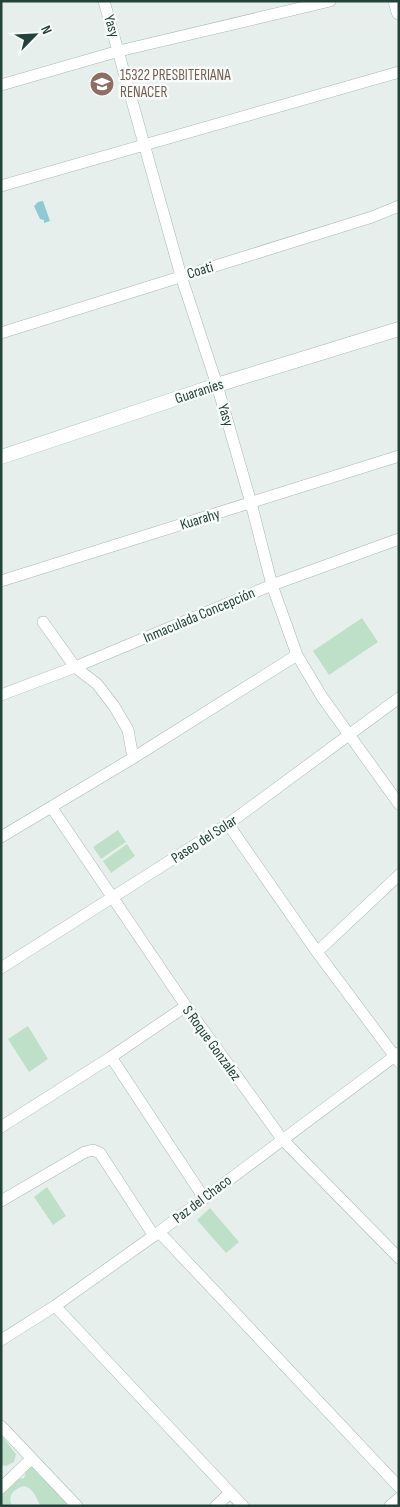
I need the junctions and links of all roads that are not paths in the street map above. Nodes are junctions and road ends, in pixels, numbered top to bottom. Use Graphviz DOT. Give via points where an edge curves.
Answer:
graph roads {
  1 [pos="104,1"];
  2 [pos="330,1"];
  3 [pos="396,1"];
  4 [pos="399,12"];
  5 [pos="119,51"];
  6 [pos="399,72"];
  7 [pos="1,85"];
  8 [pos="145,146"];
  9 [pos="1,186"];
  10 [pos="399,206"];
  11 [pos="181,276"];
  12 [pos="399,328"];
  13 [pos="1,333"];
  14 [pos="217,385"];
  15 [pos="399,456"];
  16 [pos="1,457"];
  17 [pos="251,502"];
  18 [pos="399,539"];
  19 [pos="3,578"];
  20 [pos="272,585"];
  21 [pos="43,622"];
  22 [pos="297,655"];
  23 [pos="75,667"];
  24 [pos="1,695"];
  25 [pos="399,698"];
  26 [pos="350,735"];
  27 [pos="133,758"];
  28 [pos="399,804"];
  29 [pos="52,808"];
  30 [pos="228,824"];
  31 [pos="1,837"];
  32 [pos="399,875"];
  33 [pos="113,898"];
  34 [pos="317,952"];
  35 [pos="1,968"];
  36 [pos="186,1006"];
  37 [pos="397,1057"];
  38 [pos="111,1058"];
  39 [pos="1,1127"];
  40 [pos="282,1139"];
  41 [pos="204,1198"];
  42 [pos="1,1201"];
  43 [pos="156,1234"];
  44 [pos="399,1258"];
  45 [pos="55,1306"];
  46 [pos="1,1340"];
  47 [pos="1,1426"];
  48 [pos="31,1459"];
  49 [pos="399,1487"];
  50 [pos="1,1488"];
  51 [pos="230,1493"];
  52 [pos="399,1498"];
  53 [pos="77,1506"];
  54 [pos="216,1506"];
  55 [pos="242,1506"];
  56 [pos="390,1506"];
  1 -- 5 [label="street, Yasy"];
  2 -- 5 [label="street"];
  3 -- 4 [label="main road"];
  5 -- 7 [label="street"];
  5 -- 8 [label="street, Yasy"];
  6 -- 8 [label="street"];
  8 -- 9 [label="street"];
  8 -- 11 [label="street, Yasy"];
  10 -- 11 [label="street, Coati"];
  11 -- 13 [label="street, Coati"];
  11 -- 14 [label="street, Yasy"];
  12 -- 14 [label="street, Guaraníes"];
  14 -- 16 [label="street, Guaraníes"];
  14 -- 17 [label="street, Yasy"];
  15 -- 17 [label="street, Kuarahy"];
  17 -- 19 [label="street, Kuarahy"];
  17 -- 20 [label="street, Yasy"];
  18 -- 20 [label="street, Inmaculada Concepción"];
  20 -- 22 [label="street, Yasy"];
  20 -- 23 [label="street, Inmaculada Concepción"];
  21 -- 23 [label="street"];
  22 -- 26 [label="street, Yasy"];
  22 -- 27 [label="street"];
  23 -- 24 [label="street, Inmaculada Concepción"];
  23 -- 27 [label="street" via="97,684 114,706 128,730"];
  25 -- 26 [label="street, Paseo del Solar"];
  26 -- 28 [label="street, Yasy"];
  26 -- 30 [label="street, Paseo del Solar"];
  27 -- 29 [label="street"];
  29 -- 31 [label="street"];
  29 -- 33 [label="street, S Roque Gonzalez"];
  30 -- 33 [label="street, Paseo del Solar"];
  30 -- 34 [label="street"];
  32 -- 34 [label="street"];
  33 -- 35 [label="street, Paseo del Solar"];
  33 -- 36 [label="street, S Roque Gonzalez"];
  34 -- 37 [label="street"];
  36 -- 38 [label="street"];
  36 -- 40 [label="street, S Roque Gonzalez"];
  37 -- 40 [label="street, Paz del Chaco"];
  38 -- 39 [label="street"];
  38 -- 41 [label="street"];
  40 -- 41 [label="street, Paz del Chaco"];
  40 -- 44 [label="street, S Roque Gonzalez"];
  41 -- 43 [label="street, Paz del Chaco"];
  42 -- 43 [label="street" via="93,1150 100,1153"];
  43 -- 45 [label="street, Paz del Chaco"];
  43 -- 49 [label="street"];
  45 -- 46 [label="street, Paz del Chaco"];
  45 -- 51 [label="street"];
  47 -- 48 [label="street"];
  48 -- 50 [label="street"];
  48 -- 53 [label="street"];
  51 -- 54 [label="street"];
  51 -- 55 [label="street"];
  52 -- 56 [label="street"];
}
